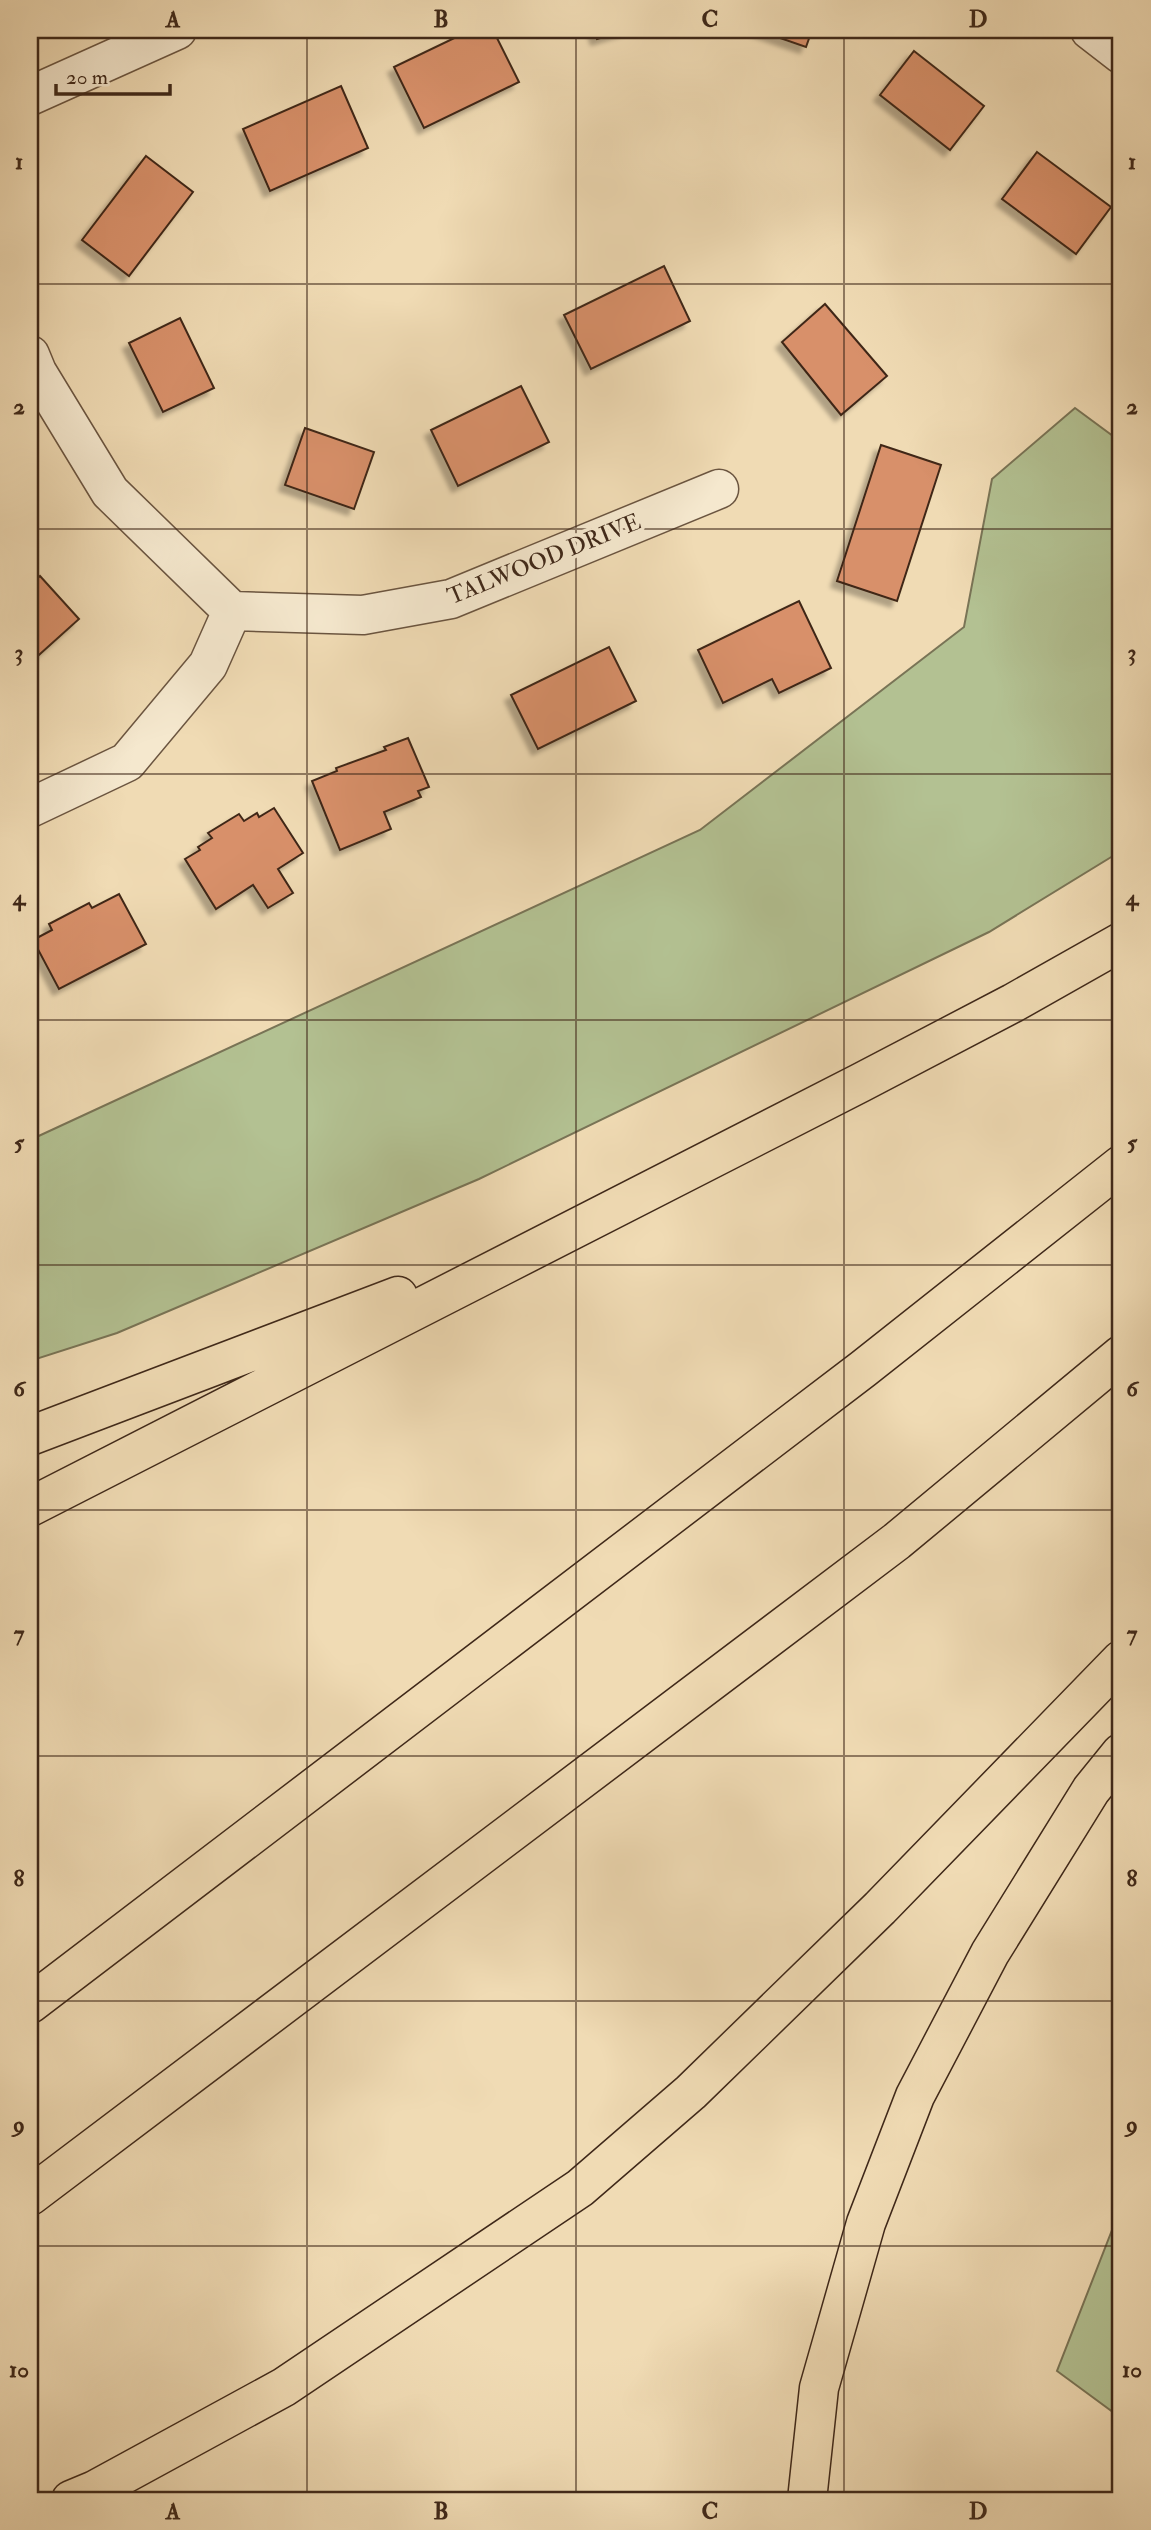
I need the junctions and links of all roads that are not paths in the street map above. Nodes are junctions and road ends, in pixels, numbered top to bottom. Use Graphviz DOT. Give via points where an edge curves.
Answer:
graph roads {
  1 [pos="177,30"];
  2 [pos="1090,30"];
  3 [pos="1121,54"];
  4 [pos="30,96"];
  5 [pos="30,355"];
  6 [pos="719,489"];
  7 [pos="232,611"];
  8 [pos="30,808"];
  9 [pos="1121,942"];
  10 [pos="1121,1165"];
  11 [pos="586,1224"];
  12 [pos="1121,1355"];
  13 [pos="30,1436"];
  14 [pos="30,1507"];
  15 [pos="1121,1660"];
  16 [pos="1121,1753"];
  17 [pos="30,2004"];
  18 [pos="35,2192"];
  19 [pos="71,2500"];
  20 [pos="807,2500"];
  1 -- 4 [label="street"];
  2 -- 3 [label="street"];
  5 -- 7 [label="street" via="110,492"];
  6 -- 7 [label="street, TALWOOD DRIVE" via="451,599 363,615"];
  7 -- 8 [label="street" via="208,665 127,762"];
  9 -- 11 [label="highway" via="1013,1003"];
  10 -- 17 [label="highway" via="863,1369"];
  11 -- 13 [label="highway"];
  11 -- 14 [label="highway"];
  12 -- 18 [label="highway" via="897,1541"];
  15 -- 19 [label="highway" via="880,1909 691,2092 580,2188 284,2387"];
  16 -- 20 [label="highway" via="1091,1790 990,1953 915,2096 866,2222 819,2388"];
}
